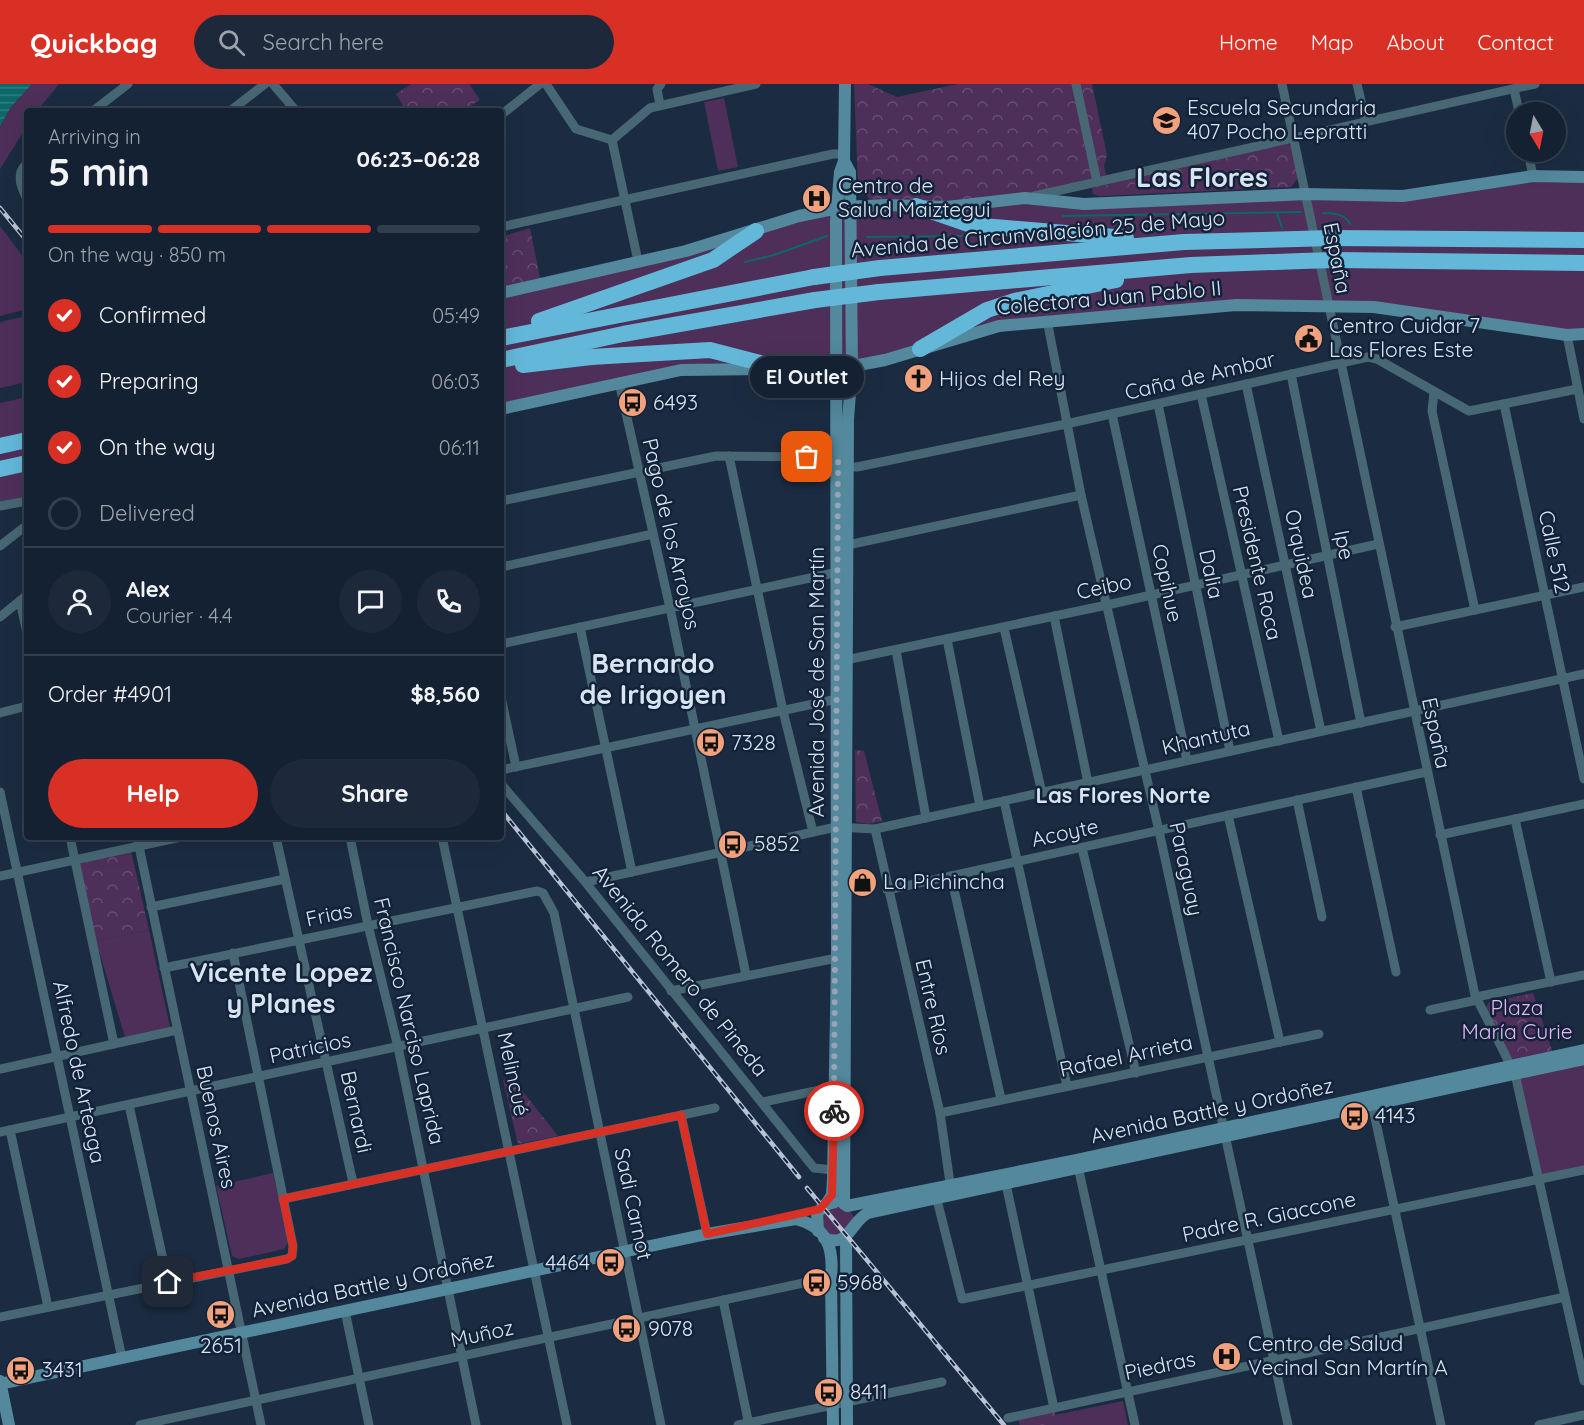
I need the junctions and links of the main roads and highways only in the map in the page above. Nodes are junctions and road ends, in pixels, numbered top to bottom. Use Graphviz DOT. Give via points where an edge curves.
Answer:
graph roads {
  1 [pos="845,84"];
  2 [pos="844,158"];
  3 [pos="1584,177"];
  4 [pos="916,206"];
  5 [pos="851,207"];
  6 [pos="837,208"];
  7 [pos="756,231"];
  8 [pos="1584,240"];
  9 [pos="1184,242"];
  10 [pos="1191,265"];
  11 [pos="1584,265"];
  12 [pos="504,292"];
  13 [pos="504,332"];
  14 [pos="1584,333"];
  15 [pos="504,337"];
  16 [pos="920,350"];
  17 [pos="504,359"];
  18 [pos="852,367"];
  19 [pos="504,368"];
  20 [pos="835,368"];
  21 [pos="783,369"];
  22 [pos="504,408"];
  23 [pos="24,441"];
  24 [pos="0,446"];
  25 [pos="24,464"];
  26 [pos="843,464"];
  27 [pos="0,469"];
  28 [pos="843,546"];
  29 [pos="842,661"];
  30 [pos="1584,1050"];
  31 [pos="1584,1059"];
  32 [pos="1513,1070"];
  33 [pos="839,1086"];
  34 [pos="1078,1164"];
  35 [pos="951,1191"];
  36 [pos="935,1194"];
  37 [pos="846,1205"];
  38 [pos="824,1206"];
  39 [pos="754,1225"];
  40 [pos="854,1226"];
  41 [pos="821,1234"];
  42 [pos="846,1238"];
  43 [pos="0,1383"];
  44 [pos="9,1425"];
  45 [pos="833,1425"];
  46 [pos="847,1425"];
  1 -- 2 [label="main road, Avenida José de San Martín"];
  2 -- 5 [label="main road, Avenida José de San Martín" via="850,172"];
  2 -- 6 [label="main road, Avenida José de San Martín"];
  3 -- 4 [label="main road" via="1533,176 1403,196 1306,194 1083,204 1025,198 978,205"];
  4 -- 5 [label="main road"];
  4 -- 9 [label="highway" via="971,225"];
  5 -- 6 [label="main road"];
  5 -- 18 [label="main road, Avenida José de San Martín"];
  6 -- 7 [label="main road"];
  6 -- 20 [label="main road, Avenida José de San Martín"];
  7 -- 12 [label="main road"];
  7 -- 13 [label="highway" via="713,260"];
  8 -- 9 [label="highway, Avenida de Circunvalación 25 de Mayo, bridge" via="1331,238"];
  9 -- 15 [label="highway, Avenida de Circunvalación 25 de Mayo, bridge" via="814,277"];
  10 -- 11 [label="highway, Avenida de Circunvalación 25 de Mayo, bridge" via="1335,260"];
  10 -- 16 [label="highway" via="1014,301 987,310"];
  10 -- 17 [label="highway, Avenida de Circunvalación 25 de Mayo, bridge" via="815,300"];
  14 -- 16 [label="main road, Colectora Juan Pablo II" via="1567,335 1374,307 1236,305 999,326"];
  16 -- 18 [label="main road, Colectora Juan Pablo II"];
  18 -- 20 [label="main road, Colectora Juan Pablo II"];
  18 -- 26 [label="main road, Avenida José de San Martín"];
  19 -- 21 [label="highway" via="591,357 710,350"];
  20 -- 21 [label="main road, Colectora Juan Pablo II"];
  20 -- 26 [label="main road, Avenida José de San Martín"];
  21 -- 22 [label="main road, Colectora Juan Pablo II" via="681,370"];
  23 -- 24 [label="highway"];
  25 -- 27 [label="highway"];
  26 -- 28 [label="main road, Avenida José de San Martín"];
  28 -- 29 [label="main road, Avenida José de San Martín"];
  28 -- 29 [label="main road, Avenida José de San Martín" via="838,572"];
  29 -- 33 [label="main road, Avenida José de San Martín"];
  30 -- 32 [label="main road, Avenida Battle y Ordoñez"];
  31 -- 32 [label="main road, Avenida Battle y Ordoñez"];
  32 -- 34 [label="main road, Avenida Battle y Ordoñez"];
  33 -- 37 [label="main road, Avenida José de San Martín"];
  33 -- 38 [label="main road, Avenida José de San Martín" via="832,1195"];
  34 -- 35 [label="main road, Avenida Battle y Ordoñez"];
  34 -- 35 [label="main road, Avenida Battle y Ordoñez" via="1006,1184"];
  35 -- 36 [label="main road, Avenida Battle y Ordoñez"];
  36 -- 37 [label="main road, Avenida Battle y Ordoñez"];
  36 -- 40 [label="main road, Avenida Battle y Ordoñez" via="868,1213 858,1218"];
  37 -- 38 [label="main road"];
  37 -- 40 [label="main road" via="852,1212"];
  38 -- 39 [label="main road, Avenida Battle y Ordoñez"];
  38 -- 41 [label="main road" via="815,1219"];
  39 -- 41 [label="main road, Avenida Battle y Ordoñez" via="796,1219 808,1222"];
  39 -- 43 [label="main road, Avenida Battle y Ordoñez"];
  40 -- 42 [label="main road"];
  41 -- 42 [label="main road" via="837,1241"];
  41 -- 45 [label="main road" via="831,1246 833,1257"];
  42 -- 46 [label="main road"];
  43 -- 44 [label="main road"];
}
